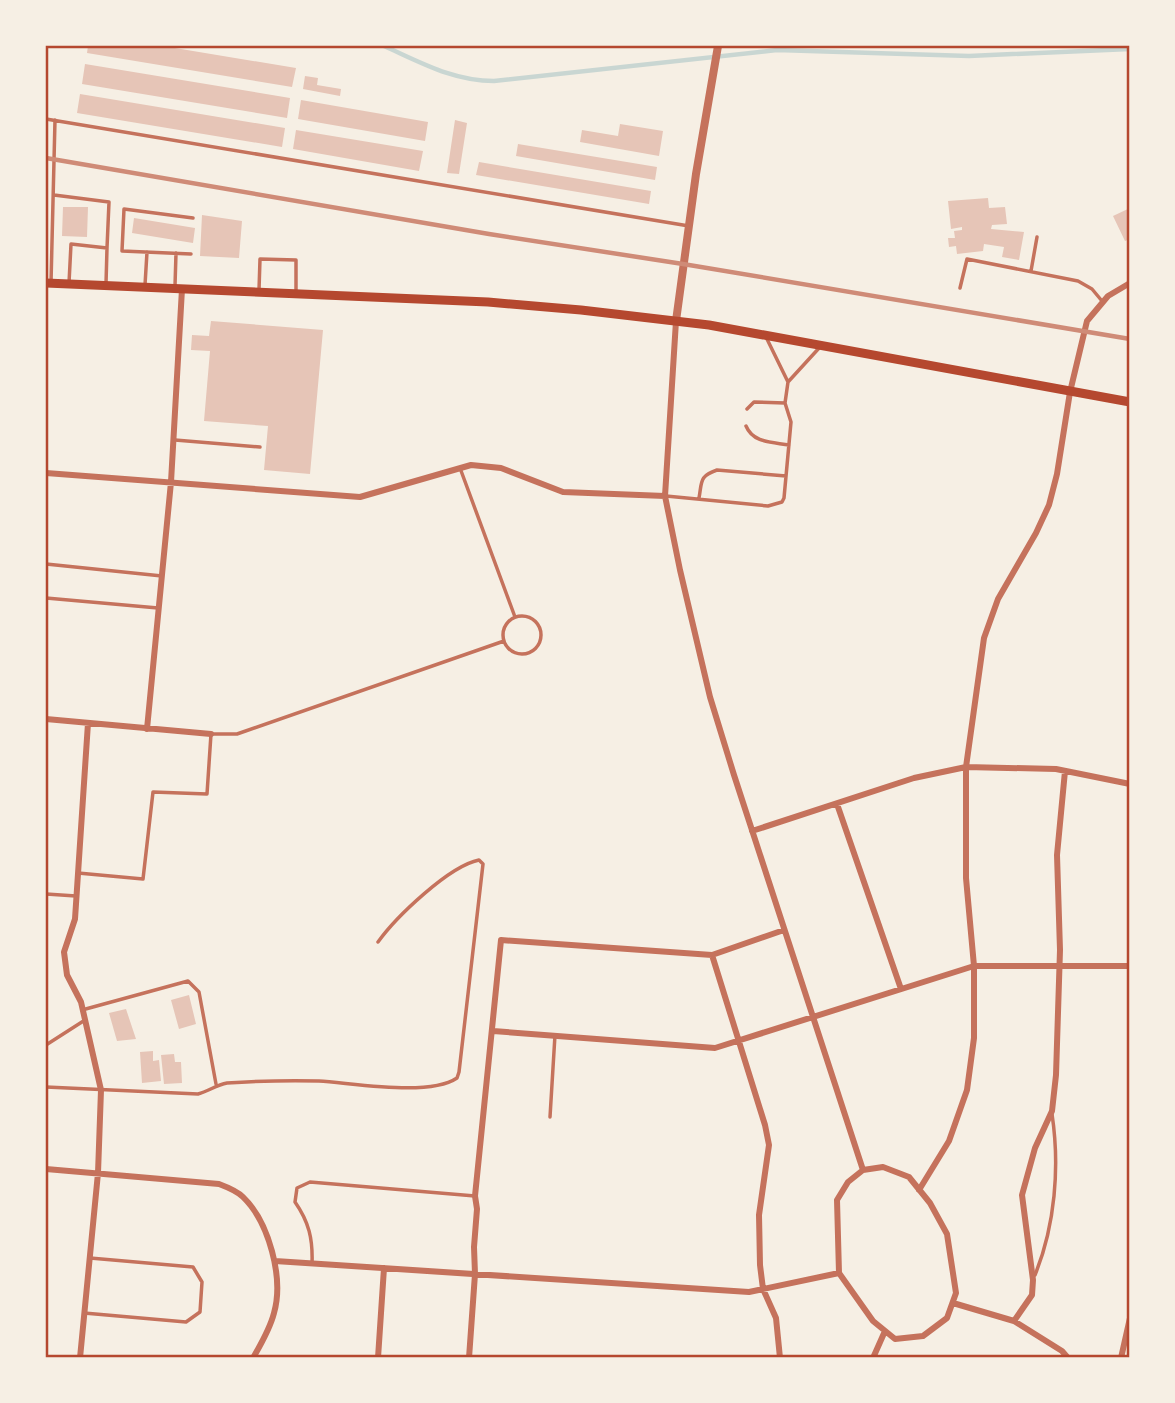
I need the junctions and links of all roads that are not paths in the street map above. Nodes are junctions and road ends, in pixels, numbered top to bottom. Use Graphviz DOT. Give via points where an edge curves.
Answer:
graph roads {
  1 [pos="718,46"];
  2 [pos="46,119"];
  3 [pos="55,120"];
  4 [pos="54,195"];
  5 [pos="193,218"];
  6 [pos="689,226"];
  7 [pos="1037,237"];
  8 [pos="107,248"];
  9 [pos="147,252"];
  10 [pos="176,253"];
  11 [pos="191,254"];
  12 [pos="1031,271"];
  13 [pos="48,283"];
  14 [pos="1129,283"];
  15 [pos="69,284"];
  16 [pos="106,286"];
  17 [pos="145,287"];
  18 [pos="960,288"];
  19 [pos="178,289"];
  20 [pos="258,292"];
  21 [pos="296,294"];
  22 [pos="1102,301"];
  23 [pos="676,321"];
  24 [pos="765,335"];
  25 [pos="821,346"];
  26 [pos="788,382"];
  27 [pos="1070,392"];
  28 [pos="1129,402"];
  29 [pos="785,403"];
  30 [pos="747,409"];
  31 [pos="746,426"];
  32 [pos="174,440"];
  33 [pos="789,445"];
  34 [pos="260,447"];
  35 [pos="460,468"];
  36 [pos="46,473"];
  37 [pos="786,476"];
  38 [pos="172,482"];
  39 [pos="665,496"];
  40 [pos="699,498"];
  41 [pos="46,565"];
  42 [pos="162,576"];
  43 [pos="46,598"];
  44 [pos="159,608"];
  45 [pos="514,617"];
  46 [pos="504,641"];
  47 [pos="46,719"];
  48 [pos="88,723"];
  49 [pos="147,729"];
  50 [pos="211,734"];
  51 [pos="966,767"];
  52 [pos="1065,771"];
  53 [pos="1129,784"];
  54 [pos="837,804"];
  55 [pos="752,831"];
  56 [pos="78,873"];
  57 [pos="46,894"];
  58 [pos="76,896"];
  59 [pos="784,930"];
  60 [pos="379,942"];
  61 [pos="712,955"];
  62 [pos="974,966"];
  63 [pos="1060,966"];
  64 [pos="1129,966"];
  65 [pos="901,989"];
  66 [pos="82,1010"];
  67 [pos="813,1016"];
  68 [pos="85,1020"];
  69 [pos="494,1031"];
  70 [pos="555,1035"];
  71 [pos="738,1041"];
  72 [pos="46,1045"];
  73 [pos="216,1085"];
  74 [pos="46,1087"];
  75 [pos="101,1090"];
  76 [pos="1052,1111"];
  77 [pos="550,1117"];
  78 [pos="46,1169"];
  79 [pos="863,1170"];
  80 [pos="98,1172"];
  81 [pos="919,1190"];
  82 [pos="475,1196"];
  83 [pos="90,1258"];
  84 [pos="275,1261"];
  85 [pos="312,1264"];
  86 [pos="384,1268"];
  87 [pos="839,1273"];
  88 [pos="475,1274"];
  89 [pos="1032,1280"];
  90 [pos="764,1289"];
  91 [pos="953,1303"];
  92 [pos="84,1313"];
  93 [pos="1129,1318"];
  94 [pos="1014,1321"];
  95 [pos="885,1331"];
  96 [pos="80,1357"];
  97 [pos="253,1357"];
  98 [pos="378,1357"];
  99 [pos="469,1357"];
  100 [pos="780,1357"];
  101 [pos="873,1357"];
  102 [pos="1068,1357"];
  103 [pos="1121,1357"];
  1 -- 6 [label="street"];
  2 -- 3 [label="lane"];
  3 -- 4 [label="lane"];
  3 -- 6 [label="lane"];
  4 -- 8 [label="lane" via="109,202"];
  4 -- 13 [label="lane"];
  5 -- 9 [label="lane" via="124,209 122,251"];
  6 -- 23 [label="street"];
  7 -- 12 [label="lane"];
  8 -- 15 [label="lane" via="71,244"];
  8 -- 16 [label="lane"];
  9 -- 10 [label="lane"];
  9 -- 17 [label="lane"];
  10 -- 11 [label="lane"];
  10 -- 19 [label="lane"];
  12 -- 18 [label="lane" via="967,259"];
  12 -- 22 [label="lane" via="1078,281"];
  13 -- 15 [label="main road"];
  14 -- 22 [label="street"];
  15 -- 16 [label="main road"];
  16 -- 17 [label="main road"];
  17 -- 19 [label="main road"];
  19 -- 20 [label="main road"];
  19 -- 32 [label="street"];
  20 -- 21 [label="main road"];
  20 -- 21 [label="lane" via="260,259 296,260"];
  21 -- 23 [label="main road" via="488,302"];
  22 -- 27 [label="street" via="1083,331"];
  23 -- 24 [label="main road"];
  23 -- 39 [label="street"];
  24 -- 25 [label="main road"];
  24 -- 26 [label="lane"];
  25 -- 26 [label="lane"];
  25 -- 27 [label="main road"];
  26 -- 29 [label="lane"];
  27 -- 28 [label="main road"];
  27 -- 51 [label="street" via="1049,505 989,621"];
  29 -- 30 [label="lane" via="754,402"];
  29 -- 33 [label="lane" via="791,422"];
  31 -- 33 [label="lane" via="757,439"];
  32 -- 34 [label="lane"];
  32 -- 38 [label="street"];
  33 -- 37 [label="lane"];
  35 -- 38 [label="street" via="360,497"];
  35 -- 39 [label="street" via="501,468 563,492"];
  35 -- 45 [label="lane"];
  36 -- 38 [label="street"];
  37 -- 40 [label="lane" via="717,470 702,478"];
  37 -- 40 [label="lane" via="785,498 776,505"];
  38 -- 42 [label="street"];
  39 -- 40 [label="lane"];
  39 -- 55 [label="street" via="710,697"];
  41 -- 42 [label="lane"];
  42 -- 44 [label="street"];
  43 -- 44 [label="lane"];
  44 -- 49 [label="street"];
  45 -- 46 [label="lane" via="505,626"];
  45 -- 46 [label="lane" via="533,619 540,629 540,641 532,651 520,654"];
  46 -- 50 [label="lane" via="237,734"];
  47 -- 48 [label="street"];
  48 -- 49 [label="street"];
  48 -- 56 [label="street"];
  49 -- 50 [label="street"];
  50 -- 56 [label="lane" via="207,794 153,792 143,879"];
  51 -- 52 [label="street"];
  51 -- 54 [label="street" via="914,778"];
  51 -- 62 [label="street" via="966,878"];
  52 -- 53 [label="street"];
  52 -- 63 [label="street" via="1056,855"];
  54 -- 55 [label="street"];
  54 -- 65 [label="street"];
  55 -- 59 [label="street"];
  56 -- 58 [label="street"];
  57 -- 58 [label="lane"];
  58 -- 66 [label="street" via="75,919 64,952 67,975"];
  59 -- 61 [label="street"];
  59 -- 67 [label="street"];
  60 -- 73 [label="lane" via="398,917 427,892 468,863 479,860 484,864 457,1078 442,1085 416,1087 281,1080"];
  61 -- 69 [label="street" via="501,940"];
  61 -- 71 [label="street"];
  62 -- 63 [label="street"];
  62 -- 65 [label="street"];
  62 -- 81 [label="street" via="974,1038 967,1090 949,1141"];
  63 -- 64 [label="street"];
  63 -- 76 [label="street"];
  65 -- 67 [label="street"];
  66 -- 68 [label="street"];
  66 -- 73 [label="lane" via="188,981 199,992"];
  67 -- 71 [label="street"];
  67 -- 79 [label="street"];
  68 -- 72 [label="lane"];
  68 -- 75 [label="street"];
  69 -- 70 [label="street"];
  69 -- 82 [label="street"];
  70 -- 71 [label="street" via="715,1048"];
  70 -- 77 [label="lane"];
  71 -- 90 [label="street" via="769,1145 759,1215"];
  73 -- 75 [label="lane" via="198,1094"];
  74 -- 75 [label="lane"];
  75 -- 80 [label="street"];
  76 -- 89 [label="lane" via="1056,1143 1053,1200 1046,1247"];
  76 -- 89 [label="street" via="1035,1148 1022,1195"];
  78 -- 80 [label="street"];
  79 -- 81 [label="street" via="883,1167 909,1177"];
  79 -- 87 [label="street" via="837,1200"];
  80 -- 83 [label="street"];
  80 -- 84 [label="street" via="219,1184 230,1189 260,1217"];
  81 -- 91 [label="street" via="947,1234 956,1293"];
  82 -- 85 [label="lane" via="310,1182 297,1188 295,1202 307,1219"];
  82 -- 88 [label="street"];
  83 -- 92 [label="street"];
  83 -- 92 [label="lane" via="193,1267 202,1282 200,1312 186,1322"];
  84 -- 85 [label="street"];
  84 -- 97 [label="street" via="275,1312"];
  85 -- 86 [label="street"];
  86 -- 88 [label="street"];
  86 -- 98 [label="street"];
  87 -- 90 [label="street"];
  87 -- 95 [label="street"];
  88 -- 90 [label="street" via="749,1292"];
  88 -- 99 [label="street"];
  89 -- 94 [label="street" via="1032,1295"];
  90 -- 100 [label="street" via="776,1318"];
  91 -- 94 [label="street"];
  91 -- 95 [label="street" via="947,1318 923,1336 895,1339"];
  92 -- 96 [label="street"];
  93 -- 103 [label="street"];
  94 -- 102 [label="street"];
  95 -- 101 [label="street"];
}
